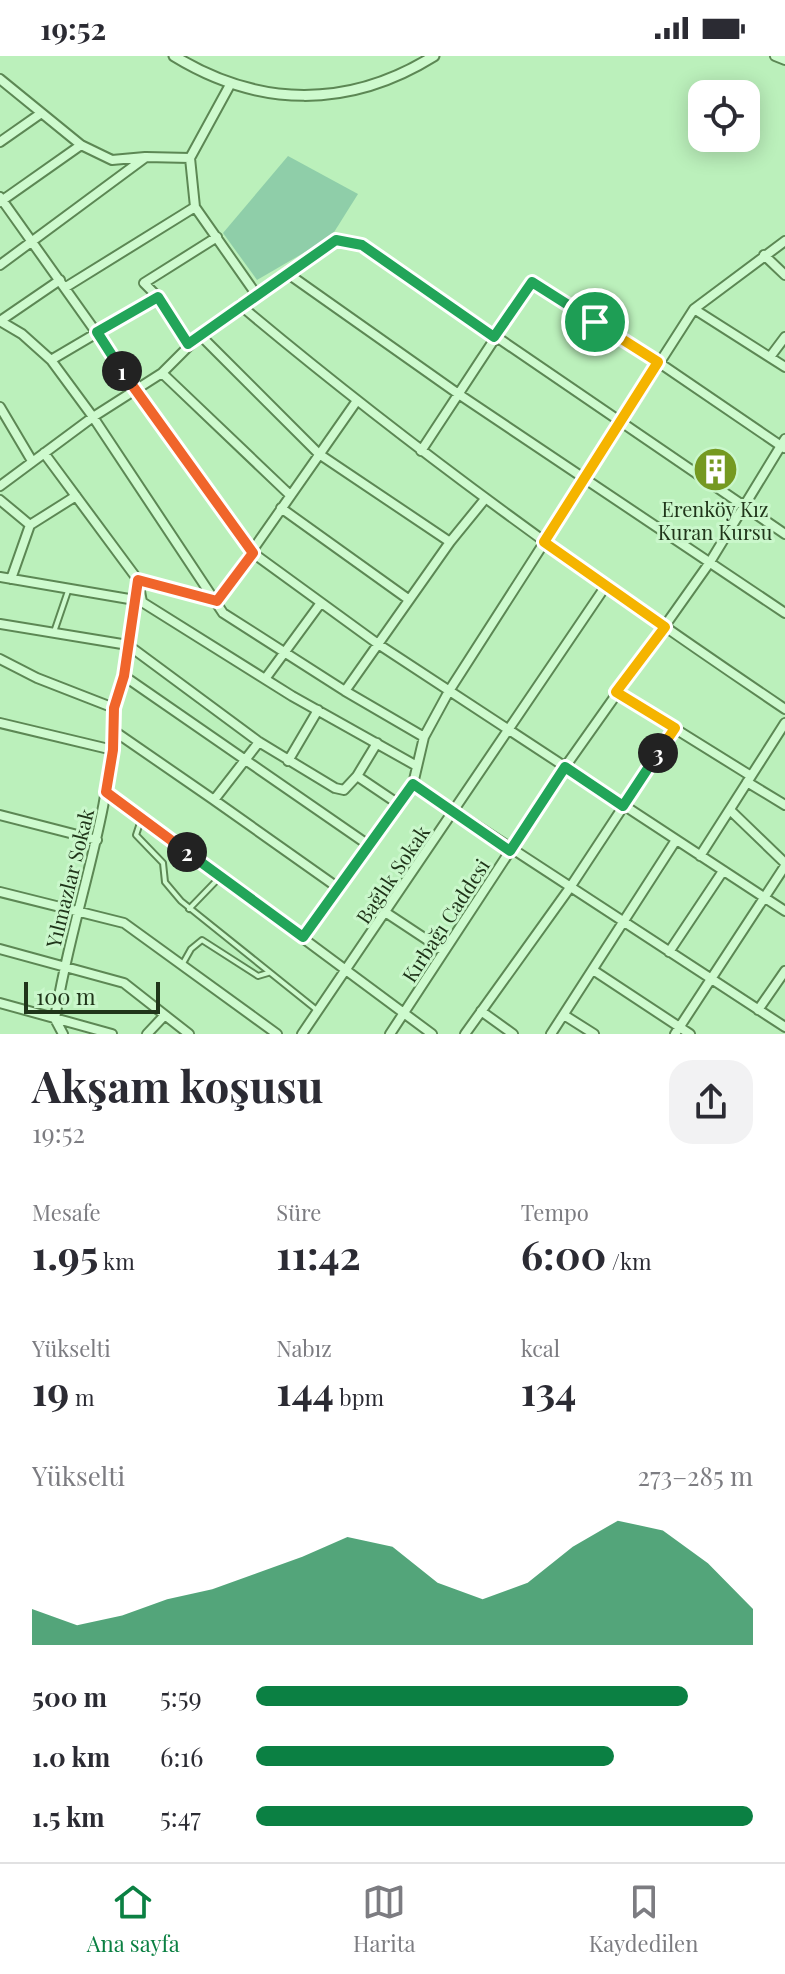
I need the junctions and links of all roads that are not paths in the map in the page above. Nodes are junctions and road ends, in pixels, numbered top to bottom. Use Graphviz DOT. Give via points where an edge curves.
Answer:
graph roads {
  1 [pos="174,56"];
  2 [pos="434,56"];
  3 [pos="775,56"];
  4 [pos="785,60"];
  5 [pos="0,79"];
  6 [pos="231,83"];
  7 [pos="40,114"];
  8 [pos="0,142"];
  9 [pos="81,145"];
  10 [pos="146,157"];
  11 [pos="190,158"];
  12 [pos="1,200"];
  13 [pos="195,207"];
  14 [pos="217,237"];
  15 [pos="33,240"];
  16 [pos="785,241"];
  17 [pos="764,255"];
  18 [pos="0,265"];
  19 [pos="287,273"];
  20 [pos="785,275"];
  21 [pos="63,283"];
  22 [pos="256,294"];
  23 [pos="158,297"];
  24 [pos="240,305"];
  25 [pos="694,309"];
  26 [pos="0,321"];
  27 [pos="97,332"];
  28 [pos="200,335"];
  29 [pos="494,337"];
  30 [pos="785,337"];
  31 [pos="188,344"];
  32 [pos="770,357"];
  33 [pos="51,360"];
  34 [pos="658,362"];
  35 [pos="785,367"];
  36 [pos="162,373"];
  37 [pos="135,392"];
  38 [pos="457,393"];
  39 [pos="356,402"];
  40 [pos="0,407"];
  41 [pos="93,417"];
  42 [pos="621,424"];
  43 [pos="784,444"];
  44 [pos="421,451"];
  45 [pos="44,453"];
  46 [pos="319,454"];
  47 [pos="32,461"];
  48 [pos="586,478"];
  49 [pos="0,486"];
  50 [pos="290,495"];
  51 [pos="76,496"];
  52 [pos="485,499"];
  53 [pos="0,500"];
  54 [pos="744,506"];
  55 [pos="281,508"];
  56 [pos="30,525"];
  57 [pos="785,534"];
  58 [pos="450,542"];
  59 [pos="544,542"];
  60 [pos="253,553"];
  61 [pos="710,562"];
  62 [pos="0,577"];
  63 [pos="11,579"];
  64 [pos="138,580"];
  65 [pos="605,587"];
  66 [pos="68,591"];
  67 [pos="408,599"];
  68 [pos="135,600"];
  69 [pos="217,601"];
  70 [pos="320,604"];
  71 [pos="785,613"];
  72 [pos="0,624"];
  73 [pos="665,627"];
  74 [pos="54,632"];
  75 [pos="378,644"];
  76 [pos="128,645"];
  77 [pos="283,653"];
  78 [pos="0,659"];
  79 [pos="124,676"];
  80 [pos="265,679"];
  81 [pos="345,691"];
  82 [pos="449,691"];
  83 [pos="616,692"];
  84 [pos="114,708"];
  85 [pos="785,709"];
  86 [pos="318,710"];
  87 [pos="0,723"];
  88 [pos="785,723"];
  89 [pos="675,728"];
  90 [pos="114,731"];
  91 [pos="509,731"];
  92 [pos="424,737"];
  93 [pos="259,742"];
  94 [pos="377,743"];
  95 [pos="113,750"];
  96 [pos="244,760"];
  97 [pos="288,761"];
  98 [pos="415,765"];
  99 [pos="565,767"];
  100 [pos="357,776"];
  101 [pos="749,779"];
  102 [pos="413,784"];
  103 [pos="106,792"];
  104 [pos="214,800"];
  105 [pos="400,805"];
  106 [pos="785,805"];
  107 [pos="623,806"];
  108 [pos="730,810"];
  109 [pos="452,813"];
  110 [pos="0,815"];
  111 [pos="141,818"];
  112 [pos="97,840"];
  113 [pos="676,840"];
  114 [pos="367,844"];
  115 [pos="510,851"];
  116 [pos="700,856"];
  117 [pos="785,864"];
  118 [pos="723,871"];
  119 [pos="221,876"];
  120 [pos="337,887"];
  121 [pos="569,889"];
  122 [pos="0,892"];
  123 [pos="766,899"];
  124 [pos="189,909"];
  125 [pos="76,911"];
  126 [pos="785,911"];
  127 [pos="385,912"];
  128 [pos="624,923"];
  129 [pos="303,937"];
  130 [pos="0,949"];
  131 [pos="444,951"];
  132 [pos="669,952"];
  133 [pos="182,965"];
  134 [pos="63,966"];
  135 [pos="347,969"];
  136 [pos="593,970"];
  137 [pos="785,971"];
  138 [pos="268,973"];
  139 [pos="712,979"];
  140 [pos="0,1003"];
  141 [pos="758,1010"];
  142 [pos="318,1011"];
  143 [pos="481,1011"];
  144 [pos="404,1012"];
  145 [pos="564,1015"];
  146 [pos="164,1016"];
  147 [pos="55,1019"];
  148 [pos="785,1027"];
  149 [pos="677,1030"];
  150 [pos="305,1033"];
  151 [pos="63,1034"];
  152 [pos="112,1034"];
  153 [pos="147,1034"];
  154 [pos="189,1034"];
  155 [pos="277,1034"];
  156 [pos="390,1034"];
  157 [pos="432,1034"];
  158 [pos="465,1034"];
  159 [pos="513,1034"];
  160 [pos="551,1034"];
  161 [pos="594,1034"];
  162 [pos="690,1034"];
  1 -- 6 [label="street" via="206,76"];
  2 -- 6 [label="street" via="404,75 342,95 270,95"];
  3 -- 4 [label="street"];
  5 -- 7 [label="street"];
  6 -- 11 [label="street"];
  7 -- 8 [label="street"];
  7 -- 9 [label="street"];
  9 -- 10 [label="street" via="112,160"];
  9 -- 12 [label="street"];
  10 -- 11 [label="street"];
  10 -- 15 [label="street"];
  11 -- 13 [label="street"];
  12 -- 15 [label="street"];
  13 -- 14 [label="street"];
  13 -- 21 [label="street"];
  14 -- 22 [label="street"];
  14 -- 23 [label="street" via="144,283"];
  15 -- 18 [label="street"];
  15 -- 21 [label="street"];
  16 -- 17 [label="street"];
  17 -- 20 [label="street"];
  17 -- 25 [label="street"];
  19 -- 22 [label="street"];
  19 -- 29 [label="street" via="336,240 362,245"];
  19 -- 38 [label="street"];
  21 -- 26 [label="street"];
  21 -- 27 [label="street"];
  22 -- 24 [label="street"];
  23 -- 27 [label="street"];
  23 -- 31 [label="street"];
  24 -- 28 [label="street"];
  24 -- 39 [label="street"];
  25 -- 32 [label="street"];
  25 -- 34 [label="street"];
  26 -- 33 [label="street"];
  27 -- 33 [label="street"];
  27 -- 37 [label="street"];
  28 -- 31 [label="street"];
  28 -- 46 [label="street"];
  29 -- 34 [label="street" via="532,282"];
  29 -- 38 [label="street"];
  29 -- 42 [label="street"];
  30 -- 32 [label="street"];
  31 -- 36 [label="street"];
  32 -- 35 [label="street"];
  33 -- 41 [label="street"];
  34 -- 42 [label="street"];
  34 -- 43 [label="street"];
  36 -- 37 [label="street"];
  36 -- 50 [label="street"];
  37 -- 41 [label="street"];
  37 -- 60 [label="street"];
  38 -- 44 [label="street"];
  38 -- 48 [label="street"];
  39 -- 44 [label="street"];
  39 -- 46 [label="street"];
  40 -- 47 [label="street"];
  41 -- 45 [label="street"];
  41 -- 69 [label="street"];
  42 -- 48 [label="street"];
  42 -- 54 [label="street"];
  43 -- 54 [label="street, Kırbağı Caddesi"];
  44 -- 52 [label="street"];
  45 -- 47 [label="street"];
  45 -- 51 [label="street"];
  46 -- 50 [label="street"];
  46 -- 58 [label="street"];
  47 -- 49 [label="street"];
  48 -- 59 [label="street"];
  48 -- 61 [label="street"];
  50 -- 55 [label="street"];
  51 -- 56 [label="street"];
  51 -- 64 [label="street"];
  52 -- 58 [label="street"];
  52 -- 59 [label="street"];
  53 -- 56 [label="street"];
  54 -- 57 [label="street"];
  54 -- 61 [label="street, Kırbağı Caddesi"];
  55 -- 60 [label="street"];
  55 -- 67 [label="street"];
  56 -- 63 [label="street"];
  58 -- 67 [label="street"];
  59 -- 65 [label="street"];
  59 -- 82 [label="street"];
  60 -- 69 [label="street"];
  60 -- 70 [label="street"];
  61 -- 71 [label="street"];
  61 -- 73 [label="street, Kırbağı Caddesi"];
  62 -- 63 [label="street"];
  63 -- 66 [label="street"];
  64 -- 68 [label="street, Yılmazlar Sokak"];
  64 -- 69 [label="street"];
  64 -- 80 [label="street" via="142,602"];
  65 -- 73 [label="street"];
  65 -- 91 [label="street, Bağlık Sokak"];
  66 -- 68 [label="street"];
  66 -- 74 [label="lane"];
  67 -- 75 [label="street"];
  68 -- 76 [label="street, Yılmazlar Sokak"];
  69 -- 77 [label="street" via="223,613"];
  70 -- 75 [label="street"];
  70 -- 77 [label="street"];
  72 -- 74 [label="street"];
  73 -- 83 [label="street, Kırbağı Caddesi"];
  73 -- 85 [label="street"];
  74 -- 76 [label="street"];
  75 -- 81 [label="street"];
  75 -- 82 [label="street"];
  76 -- 79 [label="street, Yılmazlar Sokak"];
  76 -- 93 [label="street"];
  77 -- 80 [label="street"];
  77 -- 81 [label="street"];
  78 -- 84 [label="street"];
  79 -- 84 [label="street, Yılmazlar Sokak"];
  79 -- 96 [label="street"];
  80 -- 86 [label="street"];
  81 -- 92 [label="street"];
  82 -- 91 [label="street"];
  82 -- 92 [label="street"];
  83 -- 89 [label="street"];
  83 -- 99 [label="street, Kırbağı Caddesi"];
  84 -- 90 [label="street, Yılmazlar Sokak"];
  86 -- 94 [label="street"];
  86 -- 97 [label="street"];
  87 -- 95 [label="street"];
  88 -- 101 [label="street"];
  89 -- 101 [label="street"];
  89 -- 107 [label="street"];
  90 -- 95 [label="street, Yılmazlar Sokak"];
  90 -- 104 [label="street"];
  91 -- 99 [label="street"];
  91 -- 109 [label="street, Bağlık Sokak"];
  92 -- 98 [label="street"];
  93 -- 96 [label="street"];
  93 -- 97 [label="street"];
  94 -- 98 [label="street"];
  94 -- 100 [label="street"];
  95 -- 103 [label="street, Yılmazlar Sokak"];
  96 -- 104 [label="street"];
  96 -- 114 [label="street"];
  97 -- 100 [label="street" via="344,790"];
  98 -- 102 [label="street"];
  99 -- 107 [label="street"];
  99 -- 115 [label="street, Kırbağı Caddesi"];
  100 -- 105 [label="street"];
  101 -- 106 [label="street"];
  101 -- 108 [label="street"];
  102 -- 105 [label="street"];
  102 -- 109 [label="street"];
  103 -- 111 [label="street"];
  103 -- 112 [label="street, Yılmazlar Sokak"];
  104 -- 120 [label="street"];
  105 -- 114 [label="street"];
  107 -- 113 [label="street"];
  107 -- 121 [label="street"];
  108 -- 116 [label="street"];
  108 -- 117 [label="street"];
  109 -- 115 [label="street"];
  109 -- 127 [label="street, Bağlık Sokak"];
  110 -- 112 [label="street"];
  111 -- 119 [label="street"];
  111 -- 124 [label="lane" via="136,835 163,863 165,882"];
  112 -- 125 [label="street, Yılmazlar Sokak"];
  113 -- 116 [label="street"];
  113 -- 128 [label="street"];
  114 -- 120 [label="street"];
  115 -- 121 [label="street"];
  115 -- 131 [label="street, Kırbağı Caddesi"];
  116 -- 118 [label="street"];
  117 -- 123 [label="street"];
  118 -- 123 [label="street"];
  118 -- 132 [label="street"];
  119 -- 124 [label="lane"];
  119 -- 129 [label="street"];
  120 -- 129 [label="street"];
  121 -- 128 [label="street"];
  121 -- 143 [label="street"];
  122 -- 125 [label="street"];
  123 -- 126 [label="street"];
  123 -- 139 [label="street"];
  124 -- 138 [label="lane"];
  125 -- 133 [label="street" via="124,923"];
  125 -- 134 [label="street, Yılmazlar Sokak"];
  127 -- 131 [label="street"];
  127 -- 135 [label="street, Bağlık Sokak"];
  128 -- 132 [label="street"];
  128 -- 136 [label="street"];
  129 -- 135 [label="street"];
  130 -- 134 [label="street"];
  131 -- 144 [label="street, Kırbağı Caddesi"];
  132 -- 139 [label="street"];
  133 -- 138 [label="lane" via="202,940 258,976"];
  133 -- 155 [label="street"];
  134 -- 146 [label="street" via="124,983"];
  134 -- 147 [label="street, Yılmazlar Sokak"];
  135 -- 142 [label="street, Bağlık Sokak"];
  135 -- 144 [label="street"];
  136 -- 145 [label="street"];
  136 -- 149 [label="street"];
  137 -- 141 [label="street"];
  138 -- 142 [label="lane"];
  139 -- 141 [label="street"];
  139 -- 149 [label="street"];
  140 -- 147 [label="street"];
  141 -- 148 [label="street"];
  142 -- 150 [label="street, Bağlık Sokak"];
  143 -- 158 [label="street"];
  143 -- 159 [label="street"];
  144 -- 156 [label="street, Kırbağı Caddesi"];
  144 -- 157 [label="street"];
  145 -- 160 [label="street"];
  145 -- 161 [label="street"];
  146 -- 153 [label="street"];
  146 -- 154 [label="street"];
  147 -- 151 [label="street"];
  147 -- 152 [label="street"];
  149 -- 162 [label="street"];
}
